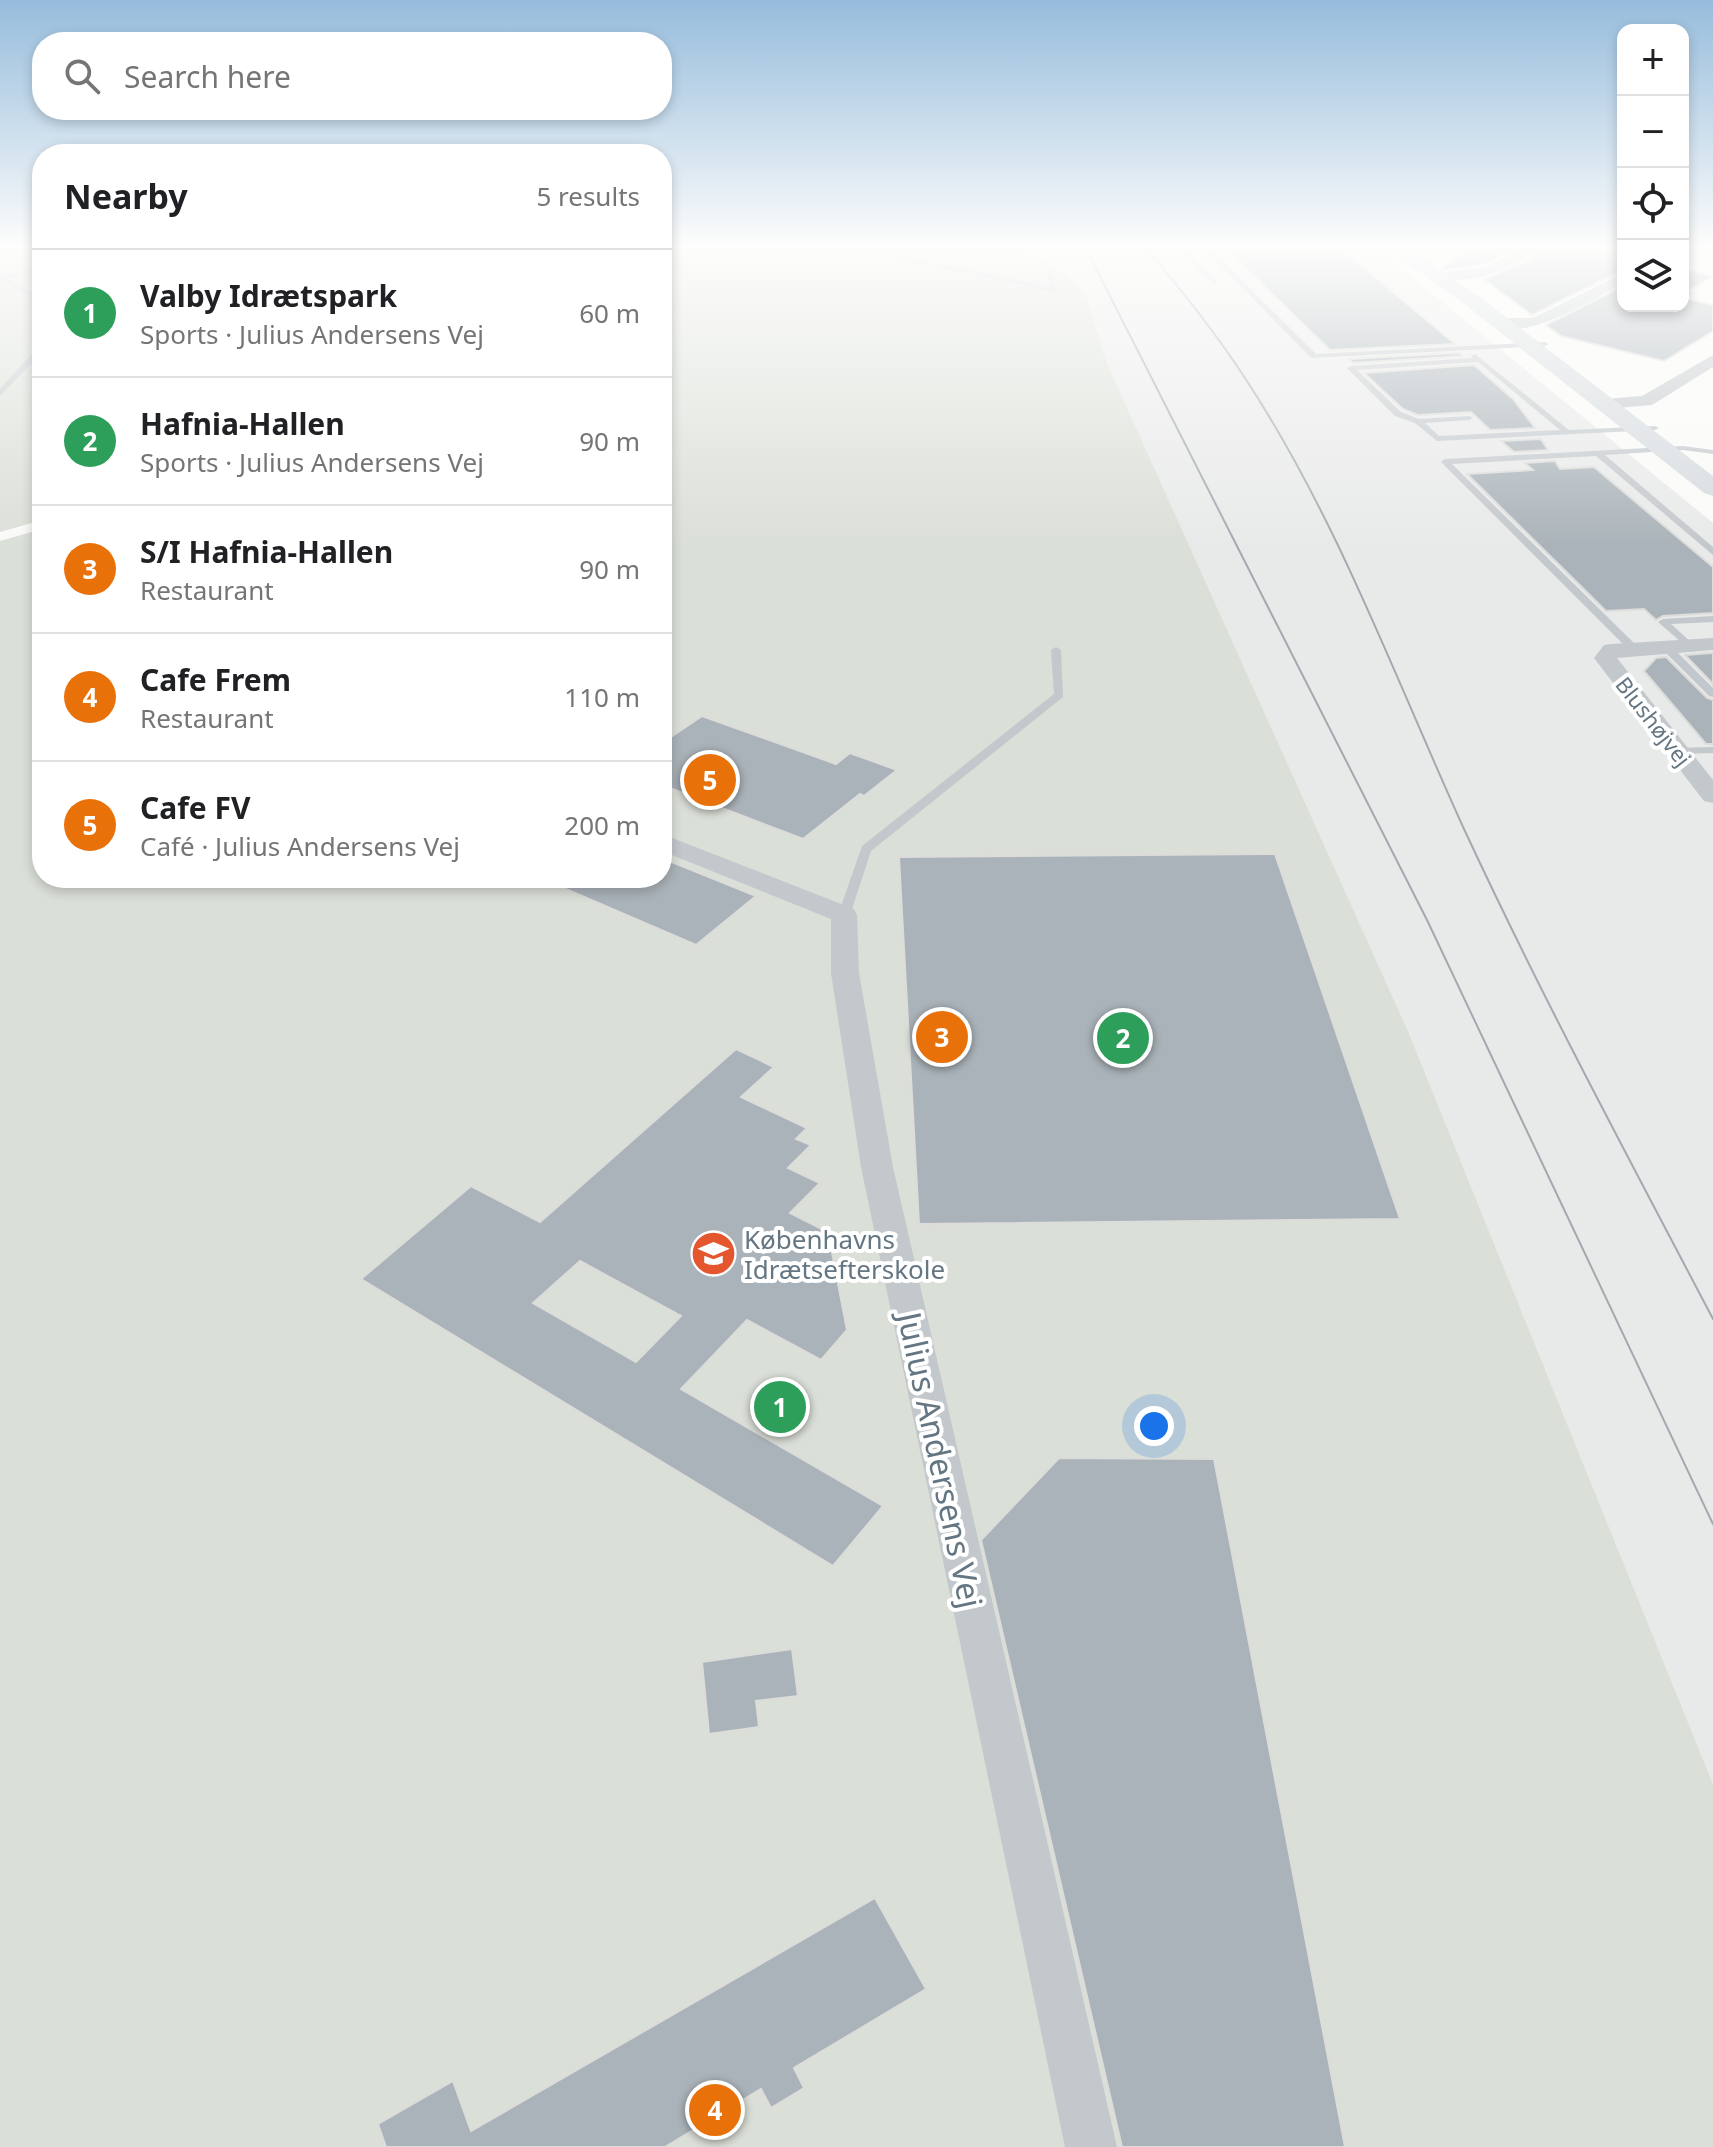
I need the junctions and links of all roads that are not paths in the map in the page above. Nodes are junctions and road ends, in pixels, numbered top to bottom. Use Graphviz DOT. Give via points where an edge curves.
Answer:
graph roads {
  1 [pos="1305,347"];
  2 [pos="1480,347"];
  3 [pos="1541,347"];
  4 [pos="1465,348"];
  5 [pos="32,359"];
  6 [pos="1479,360"];
  7 [pos="1713,360"];
  8 [pos="0,394"];
  9 [pos="1614,404"];
  10 [pos="1469,418"];
  11 [pos="1418,421"];
  12 [pos="1567,432"];
  13 [pos="1660,439"];
  14 [pos="1713,452"];
  15 [pos="1598,453"];
  16 [pos="1713,472"];
  17 [pos="1713,488"];
  18 [pos="1713,552"];
  19 [pos="1713,619"];
  20 [pos="1713,644"];
  21 [pos="1677,646"];
  22 [pos="1634,649"];
  23 [pos="1056,650"];
  24 [pos="1713,694"];
  25 [pos="1713,750"];
  26 [pos="1678,751"];
  27 [pos="1713,796"];
  28 [pos="672,846"];
  29 [pos="844,915"];
  30 [pos="1091,2147"];
  1 -- 4 [label="lane" via="1314,356"];
  2 -- 4 [label="lane"];
  3 -- 9 [label="main road"];
  4 -- 6 [label="lane"];
  5 -- 8 [label="lane"];
  6 -- 11 [label="lane" via="1351,368 1398,414"];
  6 -- 12 [label="lane"];
  7 -- 9 [label="street" via="1646,401"];
  9 -- 13 [label="main road"];
  10 -- 11 [label="lane"];
  11 -- 12 [label="lane" via="1437,439"];
  12 -- 13 [label="lane"];
  13 -- 14 [label="lane"];
  13 -- 15 [label="lane"];
  13 -- 16 [label="main road"];
  13 -- 17 [label="main road"];
  15 -- 18 [label="lane"];
  15 -- 22 [label="lane" via="1445,462"];
  19 -- 21 [label="lane" via="1663,622"];
  20 -- 21 [label="street, Blushøjvej"];
  21 -- 22 [label="street, Blushøjvej"];
  21 -- 24 [label="lane"];
  22 -- 26 [label="street, Blushøjvej" via="1612,650 1605,658"];
  23 -- 29 [label="lane" via="1059,695 866,849"];
  25 -- 26 [label="lane"];
  26 -- 27 [label="street, Blushøjvej"];
  28 -- 29 [label="street"];
  29 -- 30 [label="street, Julius Andersens Vej" via="845,973 877,1167"];
}
